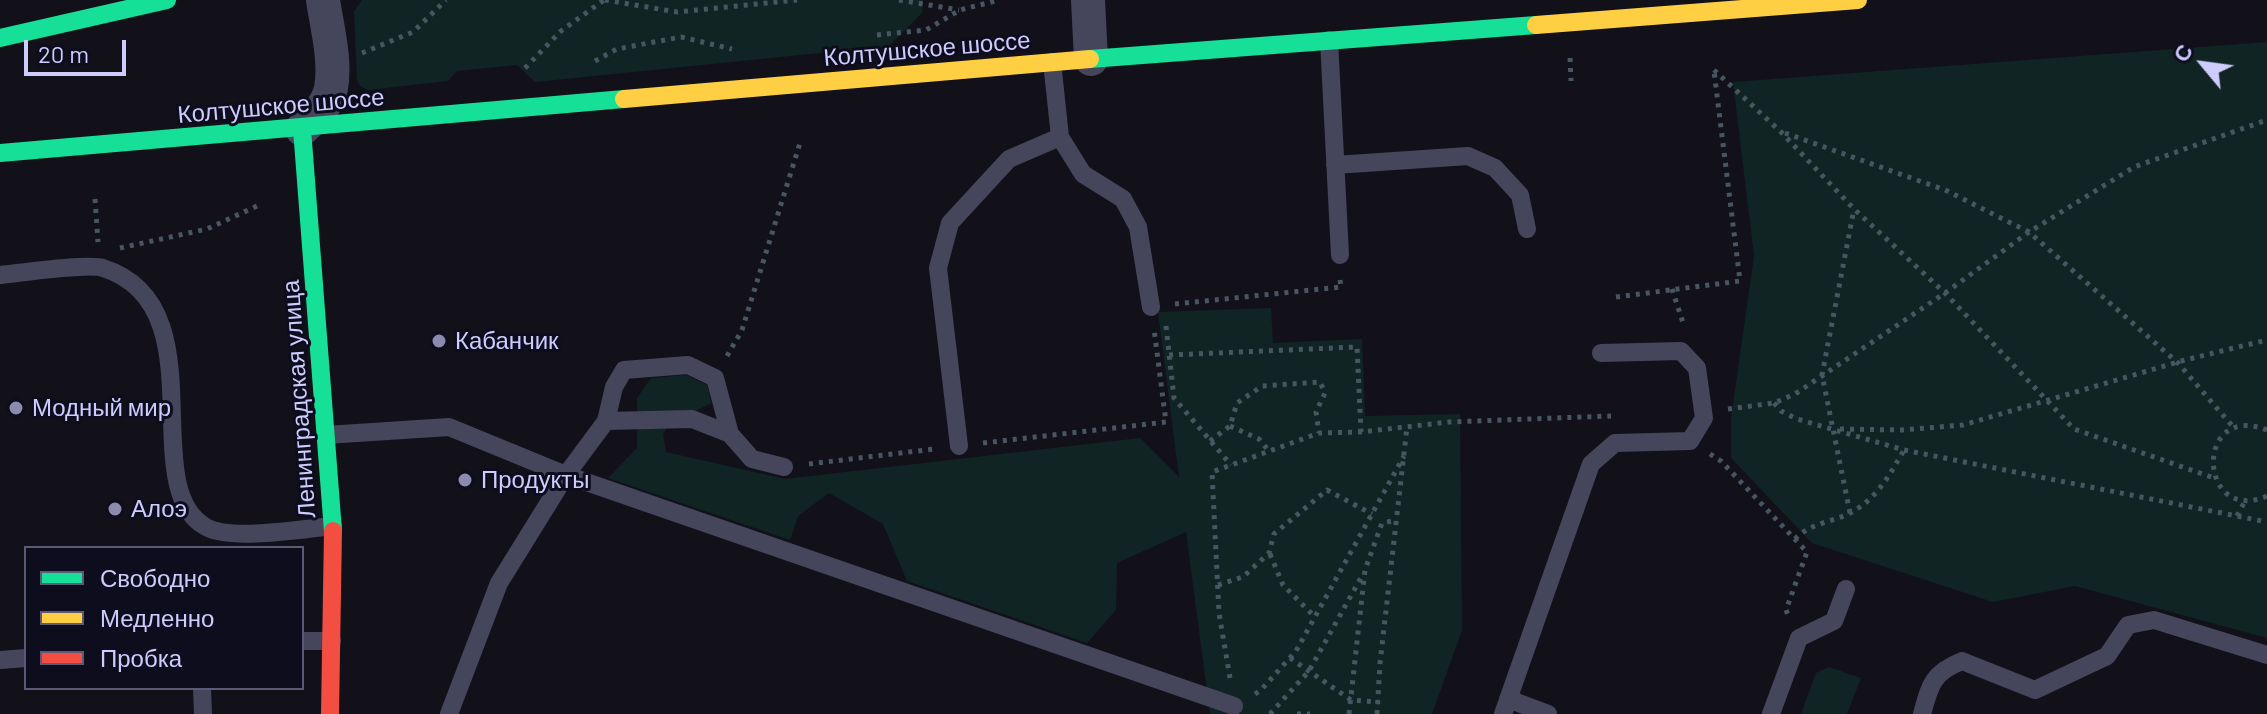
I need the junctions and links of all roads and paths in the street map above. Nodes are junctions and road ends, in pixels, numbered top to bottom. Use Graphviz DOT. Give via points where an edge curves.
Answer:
graph roads {
  1 [pos="167,0"];
  2 [pos="323,0"];
  3 [pos="446,0"];
  4 [pos="604,0"];
  5 [pos="797,0"];
  6 [pos="899,0"];
  7 [pos="999,0"];
  8 [pos="1088,0"];
  9 [pos="1858,0"];
  10 [pos="1834,1"];
  11 [pos="1636,9"];
  12 [pos="960,10"];
  13 [pos="863,36"];
  14 [pos="0,38"];
  15 [pos="1329,40"];
  16 [pos="736,50"];
  17 [pos="350,58"];
  18 [pos="1091,59"];
  19 [pos="1052,62"];
  20 [pos="590,63"];
  21 [pos="523,70"];
  22 [pos="2267,120"];
  23 [pos="302,129"];
  24 [pos="1781,132"];
  25 [pos="1060,137"];
  26 [pos="800,143"];
  27 [pos="0,153"];
  28 [pos="1335,165"];
  29 [pos="95,199"];
  30 [pos="257,206"];
  31 [pos="1854,209"];
  32 [pos="97,223"];
  33 [pos="1527,229"];
  34 [pos="2029,232"];
  35 [pos="112,250"];
  36 [pos="1340,255"];
  37 [pos="0,275"];
  38 [pos="1945,293"];
  39 [pos="1616,297"];
  40 [pos="1158,306"];
  41 [pos="2267,340"];
  42 [pos="1601,353"];
  43 [pos="1169,355"];
  44 [pos="2178,363"];
  45 [pos="1822,375"];
  46 [pos="715,378"];
  47 [pos="2045,399"];
  48 [pos="1774,403"];
  49 [pos="1703,412"];
  50 [pos="1623,415"];
  51 [pos="606,421"];
  52 [pos="1230,426"];
  53 [pos="1407,427"];
  54 [pos="2234,428"];
  55 [pos="1834,429"];
  56 [pos="2267,430"];
  57 [pos="1361,432"];
  58 [pos="1319,433"];
  59 [pos="730,434"];
  60 [pos="326,435"];
  61 [pos="1210,441"];
  62 [pos="1690,441"];
  63 [pos="959,446"];
  64 [pos="1904,450"];
  65 [pos="1269,451"];
  66 [pos="1404,456"];
  67 [pos="1231,465"];
  68 [pos="784,467"];
  69 [pos="566,475"];
  70 [pos="2214,478"];
  71 [pos="2267,496"];
  72 [pos="2245,501"];
  73 [pos="1373,513"];
  74 [pos="1850,513"];
  75 [pos="2237,516"];
  76 [pos="1397,520"];
  77 [pos="2267,522"];
  78 [pos="1382,523"];
  79 [pos="333,526"];
  80 [pos="1795,539"];
  81 [pos="1269,553"];
  82 [pos="1365,570"];
  83 [pos="1218,585"];
  84 [pos="1846,589"];
  85 [pos="1315,617"];
  86 [pos="1799,638"];
  87 [pos="304,641"];
  88 [pos="332,641"];
  89 [pos="2267,655"];
  90 [pos="24,658"];
  91 [pos="1290,658"];
  92 [pos="0,660"];
  93 [pos="1309,671"];
  94 [pos="202,690"];
  95 [pos="1351,700"];
  96 [pos="1378,702"];
  97 [pos="1234,706"];
  98 [pos="1505,707"];
  99 [pos="330,712"];
  100 [pos="203,714"];
  101 [pos="354,714"];
  102 [pos="449,714"];
  103 [pos="1270,714"];
  104 [pos="1297,714"];
  105 [pos="1310,714"];
  106 [pos="1349,714"];
  107 [pos="1377,714"];
  108 [pos="1548,714"];
  109 [pos="1771,714"];
  110 [pos="1922,714"];
  1 -- 14 [label="main road"];
  2 -- 23 [label="street" via="331,90 320,112"];
  3 -- 17 [label="path" via="413,32"];
  4 -- 5 [label="path" via="677,12"];
  4 -- 21 [label="path" via="561,31"];
  6 -- 12 [label="path"];
  7 -- 12 [label="path"];
  8 -- 18 [label="street"];
  9 -- 10 [label="main road, Колтушское шоссе"];
  10 -- 11 [label="main road, Колтушское шоссе"];
  11 -- 15 [label="main road, Колтушское шоссе"];
  12 -- 13 [label="path" via="926,30"];
  15 -- 18 [label="main road, Колтушское шоссе"];
  15 -- 28 [label="lane"];
  16 -- 20 [label="path" via="681,37 617,49"];
  18 -- 19 [label="main road, Колтушское шоссе"];
  19 -- 23 [label="main road, Колтушское шоссе"];
  19 -- 25 [label="lane"];
  22 -- 34 [label="path" via="2134,167"];
  23 -- 27 [label="main road, Колтушское шоссе"];
  23 -- 60 [label="main road, Ленинградская улица"];
  24 -- 31 [label="path"];
  24 -- 34 [label="path" via="1945,190"];
  24 -- 39 [label="path" via="1714,70 1740,281"];
  25 -- 40 [label="lane" via="1083,174 1123,199 1138,227"];
  25 -- 63 [label="lane" via="1009,159 950,223 938,268"];
  26 -- 46 [label="path" via="742,330"];
  28 -- 33 [label="lane" via="1468,156 1495,168 1520,195"];
  28 -- 36 [label="lane"];
  29 -- 32 [label="path"];
  30 -- 35 [label="path" via="207,229"];
  31 -- 38 [label="path"];
  31 -- 45 [label="path"];
  34 -- 38 [label="path"];
  34 -- 44 [label="path"];
  36 -- 40 [label="path" via="1341,287"];
  37 -- 79 [label="lane" via="100,267 124,278 151,301 166,339 178,488 187,512 207,528 232,534"];
  38 -- 45 [label="path"];
  38 -- 47 [label="path"];
  40 -- 43 [label="path"];
  40 -- 63 [label="path" via="1166,422"];
  41 -- 44 [label="path"];
  42 -- 49 [label="lane" via="1681,351 1697,368"];
  43 -- 57 [label="path" via="1357,347"];
  43 -- 61 [label="path" via="1174,398"];
  44 -- 47 [label="path"];
  44 -- 54 [label="path"];
  45 -- 48 [label="path"];
  45 -- 55 [label="path"];
  46 -- 51 [label="lane" via="688,365 624,370"];
  46 -- 59 [label="lane"];
  47 -- 55 [label="path" via="1963,425"];
  47 -- 70 [label="path" via="2074,429"];
  48 -- 49 [label="path"];
  48 -- 55 [label="path" via="1797,419"];
  49 -- 62 [label="lane"];
  50 -- 53 [label="path"];
  51 -- 59 [label="lane" via="692,419"];
  51 -- 69 [label="lane"];
  52 -- 58 [label="path" via="1237,403 1262,386 1320,382 1325,393 1316,412"];
  52 -- 61 [label="path"];
  52 -- 65 [label="path" via="1259,439"];
  53 -- 57 [label="path"];
  53 -- 66 [label="path"];
  54 -- 56 [label="path" via="2254,425"];
  54 -- 70 [label="path" via="2218,440 2211,459"];
  55 -- 64 [label="path"];
  55 -- 74 [label="path"];
  57 -- 58 [label="path"];
  58 -- 65 [label="path"];
  59 -- 68 [label="lane" via="752,459"];
  60 -- 69 [label="lane" via="449,427"];
  60 -- 79 [label="main road, Ленинградская улица"];
  61 -- 67 [label="path"];
  62 -- 80 [label="path" via="1721,461"];
  62 -- 98 [label="lane" via="1615,443 1591,464"];
  63 -- 68 [label="path"];
  64 -- 74 [label="path" via="1879,492"];
  64 -- 75 [label="path"];
  65 -- 67 [label="path"];
  66 -- 73 [label="path"];
  66 -- 76 [label="path"];
  67 -- 83 [label="path" via="1212,472"];
  69 -- 97 [label="lane"];
  69 -- 102 [label="lane" via="499,583"];
  70 -- 72 [label="path" via="2227,493"];
  71 -- 72 [label="path"];
  72 -- 75 [label="path"];
  73 -- 78 [label="path"];
  73 -- 81 [label="path" via="1327,490 1274,534"];
  73 -- 85 [label="path"];
  74 -- 80 [label="path"];
  75 -- 77 [label="path"];
  76 -- 78 [label="path"];
  76 -- 96 [label="path"];
  78 -- 82 [label="path"];
  79 -- 88 [label="main road, Ленинградская улица"];
  80 -- 86 [label="path" via="1807,552 1786,610"];
  81 -- 83 [label="path" via="1243,577"];
  81 -- 85 [label="path" via="1283,585"];
  82 -- 93 [label="path"];
  82 -- 95 [label="path"];
  83 -- 97 [label="path"];
  84 -- 86 [label="lane" via="1834,621"];
  85 -- 91 [label="path"];
  86 -- 109 [label="lane"];
  87 -- 88 [label="lane"];
  88 -- 99 [label="main road, Ленинградская улица"];
  89 -- 110 [label="lane" via="2154,620 2128,625 2107,656 2035,690 1962,661 1943,669 1929,688"];
  90 -- 92 [label="lane"];
  91 -- 93 [label="path"];
  91 -- 97 [label="path" via="1261,690"];
  93 -- 95 [label="path"];
  93 -- 103 [label="path"];
  94 -- 100 [label="lane"];
  95 -- 96 [label="path"];
  95 -- 106 [label="path"];
  96 -- 107 [label="path"];
  98 -- 108 [label="lane"];
  99 -- 101 [label="lane"];
  104 -- 105 [label="path"];
}
